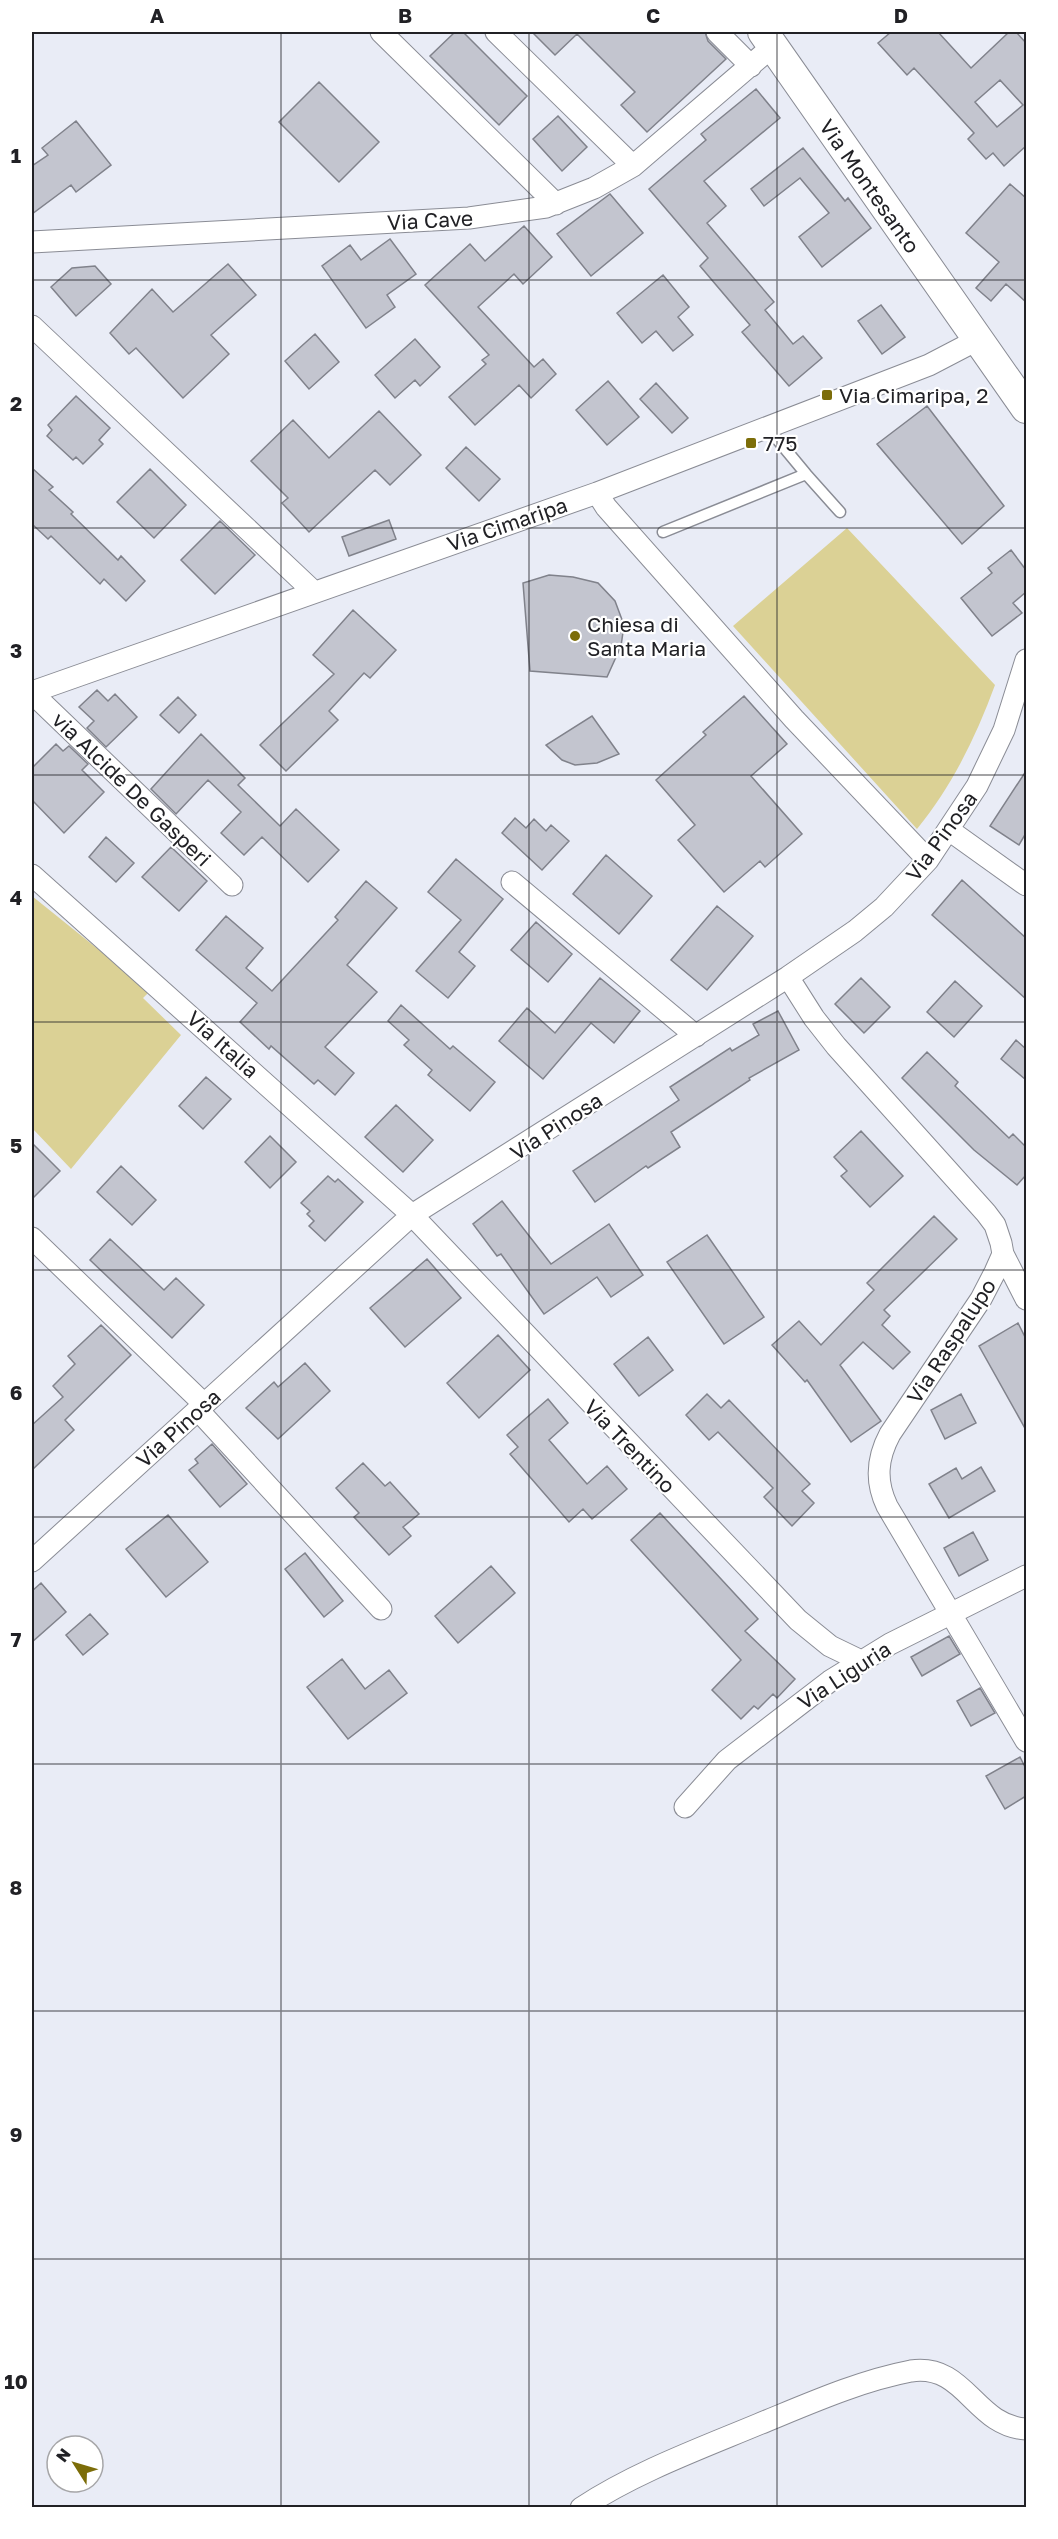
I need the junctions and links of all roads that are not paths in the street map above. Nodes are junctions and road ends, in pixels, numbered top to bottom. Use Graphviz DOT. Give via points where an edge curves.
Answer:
graph roads {
  1 [pos="381,32"];
  2 [pos="496,32"];
  3 [pos="717,32"];
  4 [pos="768,39"];
  5 [pos="751,66"];
  6 [pos="633,166"];
  7 [pos="556,204"];
  8 [pos="32,242"];
  9 [pos="32,326"];
  10 [pos="977,340"];
  11 [pos="1026,408"];
  12 [pos="767,427"];
  13 [pos="806,474"];
  14 [pos="597,493"];
  15 [pos="840,512"];
  16 [pos="663,532"];
  17 [pos="314,592"];
  18 [pos="1026,660"];
  19 [pos="32,693"];
  20 [pos="949,830"];
  21 [pos="928,860"];
  22 [pos="32,874"];
  23 [pos="512,882"];
  24 [pos="232,885"];
  25 [pos="1026,885"];
  26 [pos="788,977"];
  27 [pos="696,1036"];
  28 [pos="412,1215"];
  29 [pos="32,1238"];
  30 [pos="1003,1254"];
  31 [pos="1026,1299"];
  32 [pos="201,1407"];
  33 [pos="33,1557"];
  34 [pos="1026,1576"];
  35 [pos="381,1608"];
  36 [pos="952,1613"];
  37 [pos="861,1661"];
  38 [pos="1026,1741"];
  39 [pos="685,1807"];
  40 [pos="1026,2429"];
  41 [pos="581,2508"];
  1 -- 7 [label="street"];
  2 -- 6 [label="street"];
  3 -- 5 [label="street"];
  4 -- 5 [label="street, Via Cave"];
  4 -- 10 [label="street, Via Montesanto"];
  5 -- 6 [label="street, Via Cave"];
  6 -- 7 [label="street, Via Cave"];
  7 -- 8 [label="street, Via Cave" via="469,218"];
  9 -- 17 [label="street"];
  10 -- 11 [label="street, Via Montesanto"];
  10 -- 12 [label="street, Via Cimaripa" via="928,365"];
  12 -- 13 [label="lane"];
  12 -- 14 [label="street, Via Cimaripa"];
  13 -- 15 [label="lane"];
  13 -- 16 [label="lane"];
  14 -- 17 [label="street, Via Cimaripa"];
  14 -- 21 [label="street" via="794,719"];
  17 -- 19 [label="street, Via Cimaripa"];
  18 -- 20 [label="street, Via Pinosa" via="989,763"];
  19 -- 24 [label="street, via Alcide De Gasperi"];
  20 -- 21 [label="street, Via Pinosa"];
  20 -- 25 [label="street"];
  21 -- 26 [label="street, Via Pinosa" via="866,922"];
  22 -- 28 [label="street, Via Italia"];
  23 -- 27 [label="street"];
  26 -- 27 [label="street, Via Pinosa"];
  26 -- 30 [label="street, Via Raspalupo" via="836,1046 990,1218 999,1233"];
  27 -- 28 [label="street, Via Pinosa"];
  28 -- 32 [label="street, Via Pinosa"];
  28 -- 37 [label="street, Via Trentino" via="804,1626 830,1646"];
  29 -- 32 [label="street"];
  30 -- 31 [label="street"];
  30 -- 36 [label="street, Via Raspalupo" via="981,1299 890,1434 878,1470 887,1506"];
  32 -- 33 [label="street, Via Pinosa"];
  32 -- 35 [label="street"];
  34 -- 36 [label="street, Via Liguria"];
  36 -- 37 [label="street, Via Liguria"];
  36 -- 38 [label="street, Via Raspalupo"];
  37 -- 39 [label="street, Via Liguria" via="734,1754"];
  40 -- 41 [label="street" via="1000,2423 941,2373 911,2371 841,2392 736,2434 622,2483"];
}
